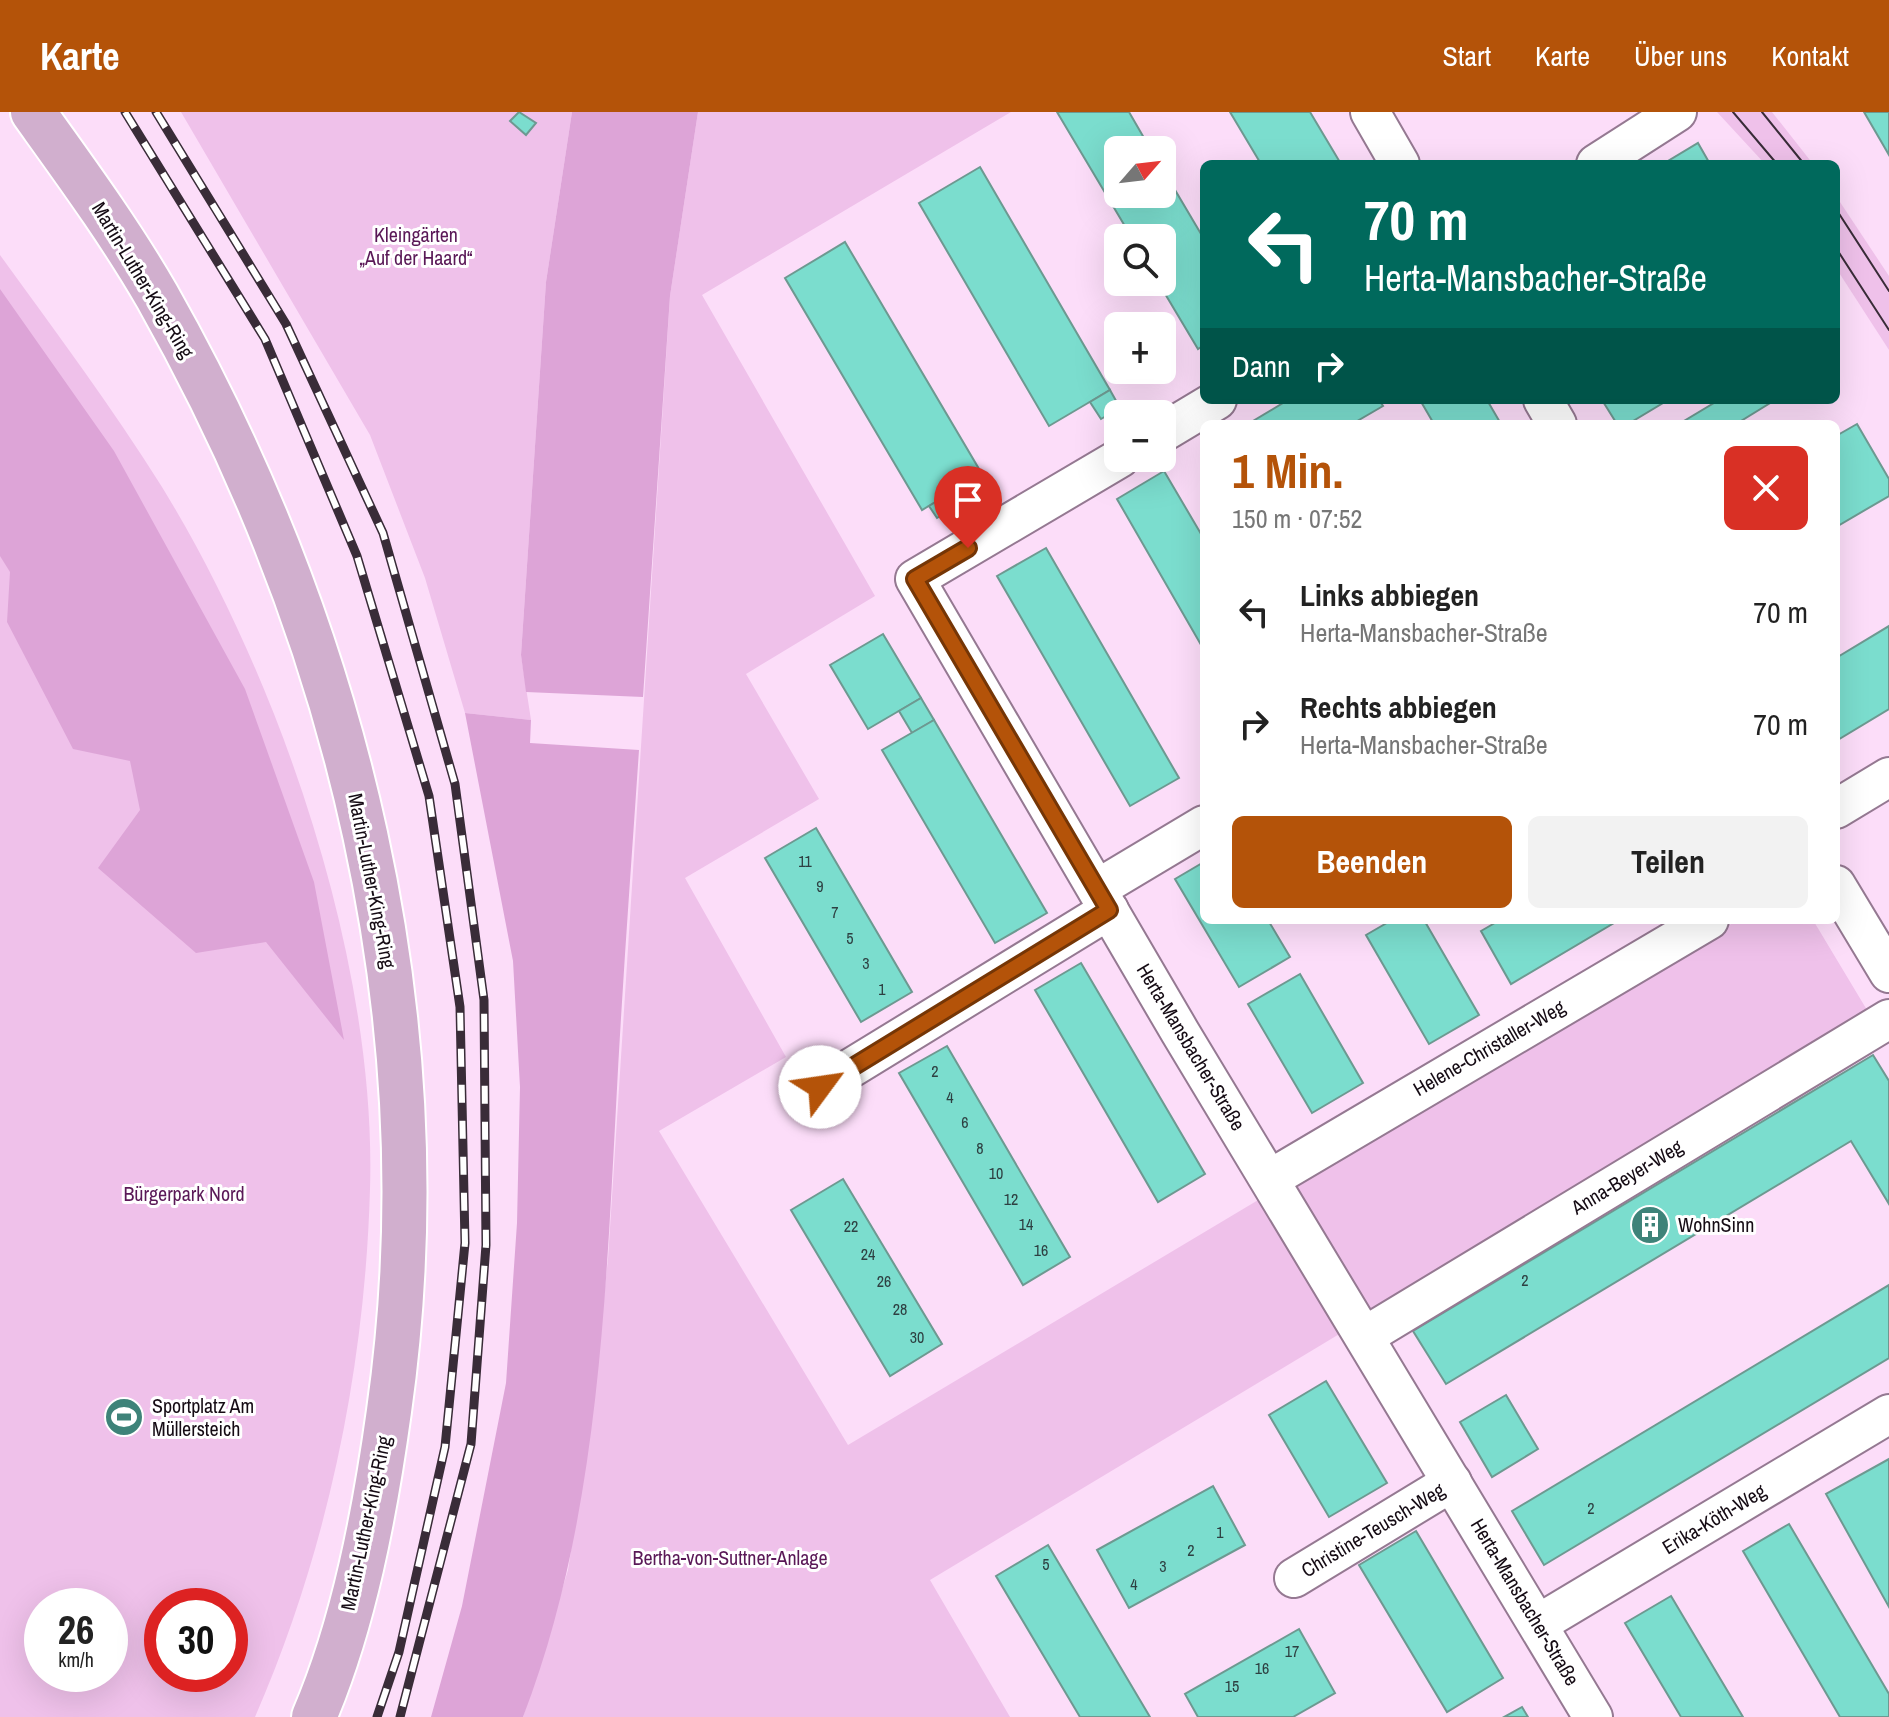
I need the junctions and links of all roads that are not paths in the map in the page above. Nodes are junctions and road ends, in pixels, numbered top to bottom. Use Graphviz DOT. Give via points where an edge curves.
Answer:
graph roads {
  1 [pos="33,112"];
  2 [pos="1370,112"];
  3 [pos="1677,112"];
  4 [pos="1398,160"];
  5 [pos="1602,160"];
  6 [pos="1210,404"];
  7 [pos="1176,425"];
  8 [pos="1104,467"];
  9 [pos="1889,777"];
  10 [pos="1840,807"];
  11 [pos="1200,828"];
  12 [pos="1840,892"];
  13 [pos="1103,899"];
  14 [pos="1702,924"];
  15 [pos="1889,973"];
  16 [pos="1889,1019"];
  17 [pos="820,1087"];
  18 [pos="1270,1179"];
  19 [pos="1365,1336"];
  20 [pos="1889,1414"];
  21 [pos="1452,1482"];
  22 [pos="1294,1578"];
  23 [pos="1538,1624"];
  24 [pos="314,1717"];
  25 [pos="1593,1717"];
  1 -- 24 [label="main road, Martin-Luther-King-Ring" via="155,294 246,472 319,658 374,876 393,992 404,1123 405,1269 382,1465 356,1586"];
  2 -- 4 [label="street"];
  3 -- 5 [label="street"];
  6 -- 7 [label="street"];
  8 -- 13 [label="street, Herta-Mansbacher-Straße" via="915,579"];
  9 -- 10 [label="street"];
  11 -- 13 [label="street"];
  12 -- 15 [label="street"];
  13 -- 17 [label="street"];
  13 -- 18 [label="street, Herta-Mansbacher-Straße"];
  14 -- 18 [label="street, Helene-Christaller-Weg"];
  16 -- 19 [label="street, Anna-Beyer-Weg"];
  18 -- 19 [label="street, Herta-Mansbacher-Straße"];
  19 -- 21 [label="street, Herta-Mansbacher-Straße"];
  20 -- 23 [label="street, Erika-Köth-Weg"];
  21 -- 22 [label="street, Christine-Teusch-Weg"];
  21 -- 23 [label="street, Herta-Mansbacher-Straße"];
  23 -- 25 [label="street, Herta-Mansbacher-Straße"];
}
